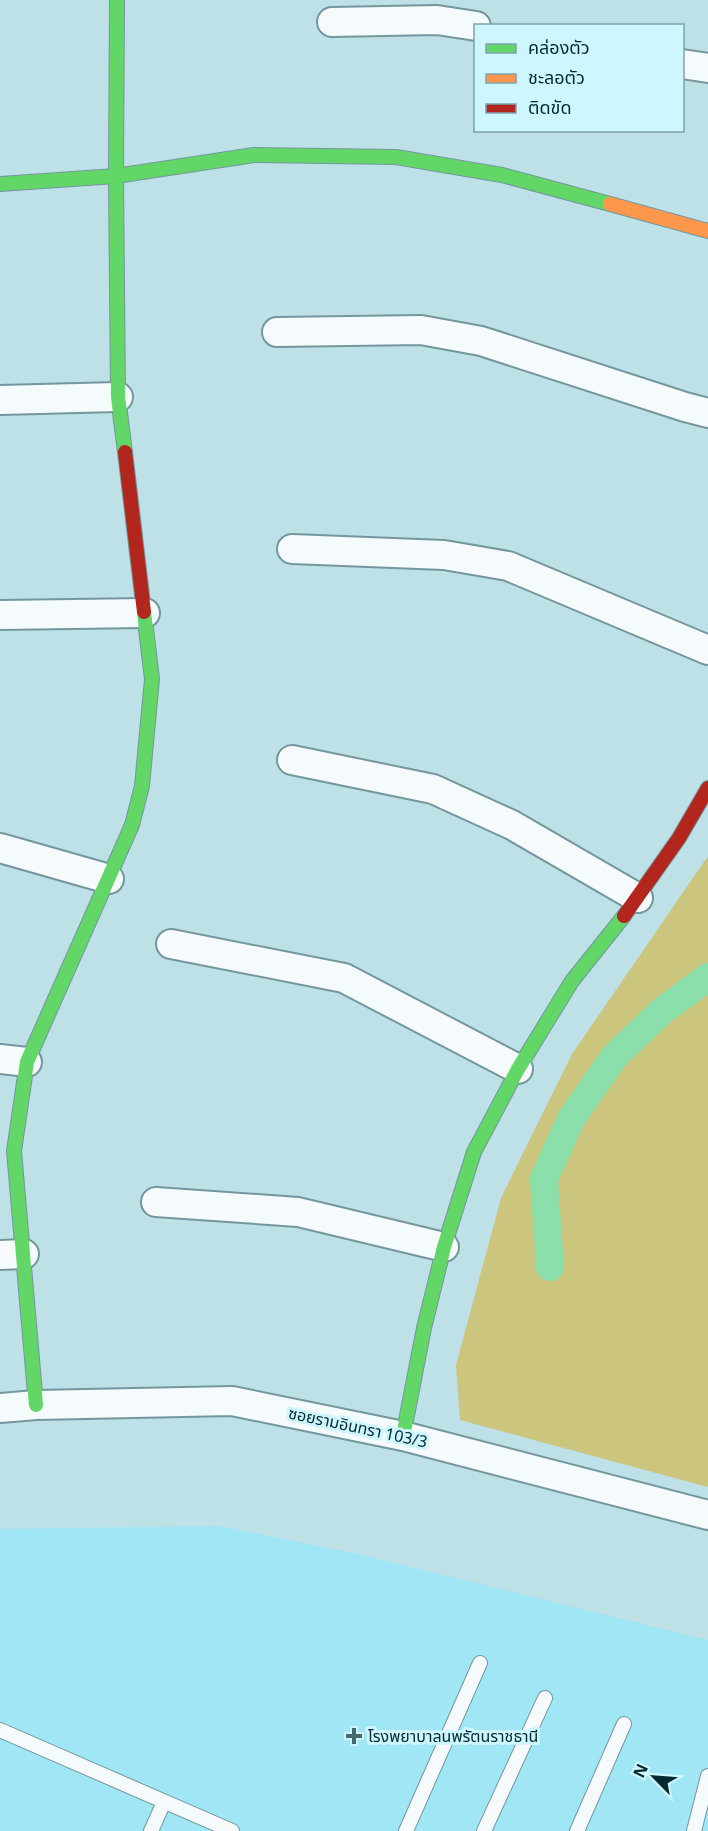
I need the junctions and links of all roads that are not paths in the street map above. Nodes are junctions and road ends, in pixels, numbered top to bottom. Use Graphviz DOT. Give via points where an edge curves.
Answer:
graph roads {
  1 [pos="117,0"];
  2 [pos="332,22"];
  3 [pos="474,26"];
  4 [pos="684,64"];
  5 [pos="708,68"];
  6 [pos="116,176"];
  7 [pos="0,184"];
  8 [pos="708,231"];
  9 [pos="277,332"];
  10 [pos="118,397"];
  11 [pos="0,400"];
  12 [pos="708,413"];
  13 [pos="292,549"];
  14 [pos="145,613"];
  15 [pos="0,615"];
  16 [pos="708,650"];
  17 [pos="292,760"];
  18 [pos="708,788"];
  19 [pos="0,848"];
  20 [pos="109,879"];
  21 [pos="638,898"];
  22 [pos="171,944"];
  23 [pos="14,1061"];
  24 [pos="518,1069"];
  25 [pos="156,1202"];
  26 [pos="444,1247"];
  27 [pos="12,1254"];
  28 [pos="36,1405"];
  29 [pos="0,1408"];
  30 [pos="403,1436"];
  31 [pos="708,1515"];
  32 [pos="480,1663"];
  33 [pos="544,1698"];
  34 [pos="624,1724"];
  35 [pos="0,1730"];
  36 [pos="708,1776"];
  37 [pos="164,1802"];
  38 [pos="151,1831"];
  39 [pos="232,1831"];
  40 [pos="406,1831"];
  41 [pos="484,1831"];
  42 [pos="578,1831"];
  43 [pos="694,1831"];
  1 -- 6 [label="street"];
  2 -- 3 [label="street" via="437,20"];
  4 -- 5 [label="street"];
  6 -- 7 [label="street"];
  6 -- 8 [label="street" via="254,155 396,157 502,175"];
  6 -- 10 [label="street"];
  9 -- 12 [label="street" via="421,330 481,341"];
  10 -- 11 [label="street"];
  10 -- 14 [label="street"];
  13 -- 16 [label="street" via="444,555 508,566"];
  14 -- 15 [label="street"];
  14 -- 20 [label="street" via="152,679 142,786 132,825"];
  17 -- 21 [label="street" via="434,789 512,825"];
  18 -- 21 [label="street"];
  19 -- 20 [label="street"];
  20 -- 23 [label="street"];
  21 -- 24 [label="street" via="572,981"];
  22 -- 24 [label="street" via="344,978"];
  23 -- 27 [label="street"];
  24 -- 26 [label="street" via="474,1152"];
  25 -- 26 [label="street" via="298,1212"];
  26 -- 30 [label="street"];
  27 -- 28 [label="street"];
  28 -- 29 [label="street, ซอยรามอินทรา 103/3"];
  28 -- 30 [label="street, ซอยรามอินทรา 103/3" via="232,1401"];
  30 -- 31 [label="street, ซอยรามอินทรา 103/3"];
  32 -- 40 [label="lane"];
  33 -- 41 [label="lane"];
  34 -- 42 [label="lane"];
  35 -- 37 [label="lane"];
  36 -- 43 [label="lane"];
  37 -- 38 [label="lane"];
  37 -- 39 [label="lane"];
}
